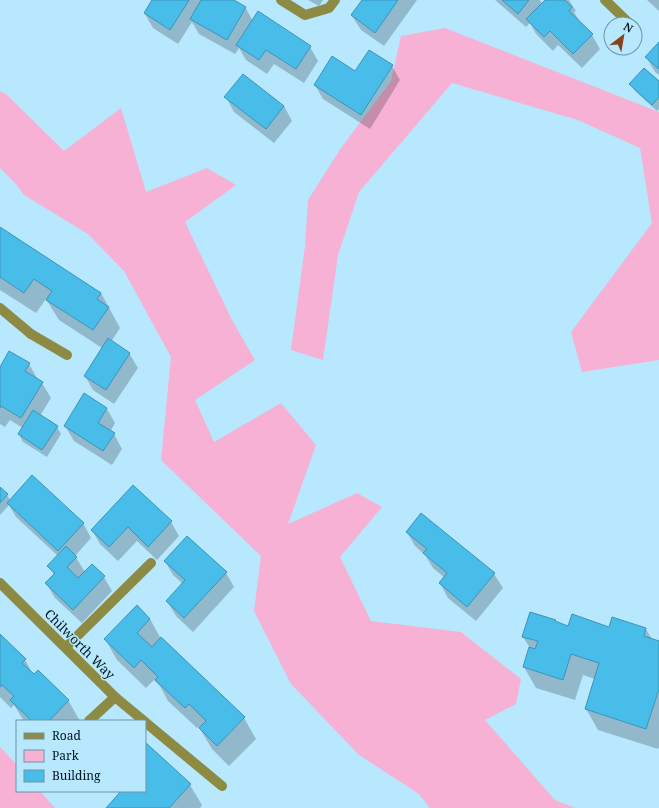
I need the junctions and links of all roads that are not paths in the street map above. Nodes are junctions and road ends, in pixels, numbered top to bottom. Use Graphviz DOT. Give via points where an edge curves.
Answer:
graph roads {
  1 [pos="281,0"];
  2 [pos="335,0"];
  3 [pos="605,0"];
  4 [pos="622,16"];
  5 [pos="0,308"];
  6 [pos="67,355"];
  7 [pos="151,563"];
  8 [pos="0,583"];
  9 [pos="66,647"];
  10 [pos="115,697"];
  11 [pos="90,720"];
  12 [pos="144,720"];
  13 [pos="146,722"];
  14 [pos="222,786"];
  1 -- 2 [label="street" via="305,15 329,8"];
  3 -- 4 [label="street"];
  5 -- 6 [label="street" via="31,334"];
  7 -- 9 [label="street"];
  8 -- 9 [label="street, Chilworth Way"];
  9 -- 10 [label="street, Chilworth Way"];
  10 -- 11 [label="street"];
  10 -- 12 [label="street, Chilworth Way"];
  13 -- 14 [label="street, Chilworth Way"];
}
